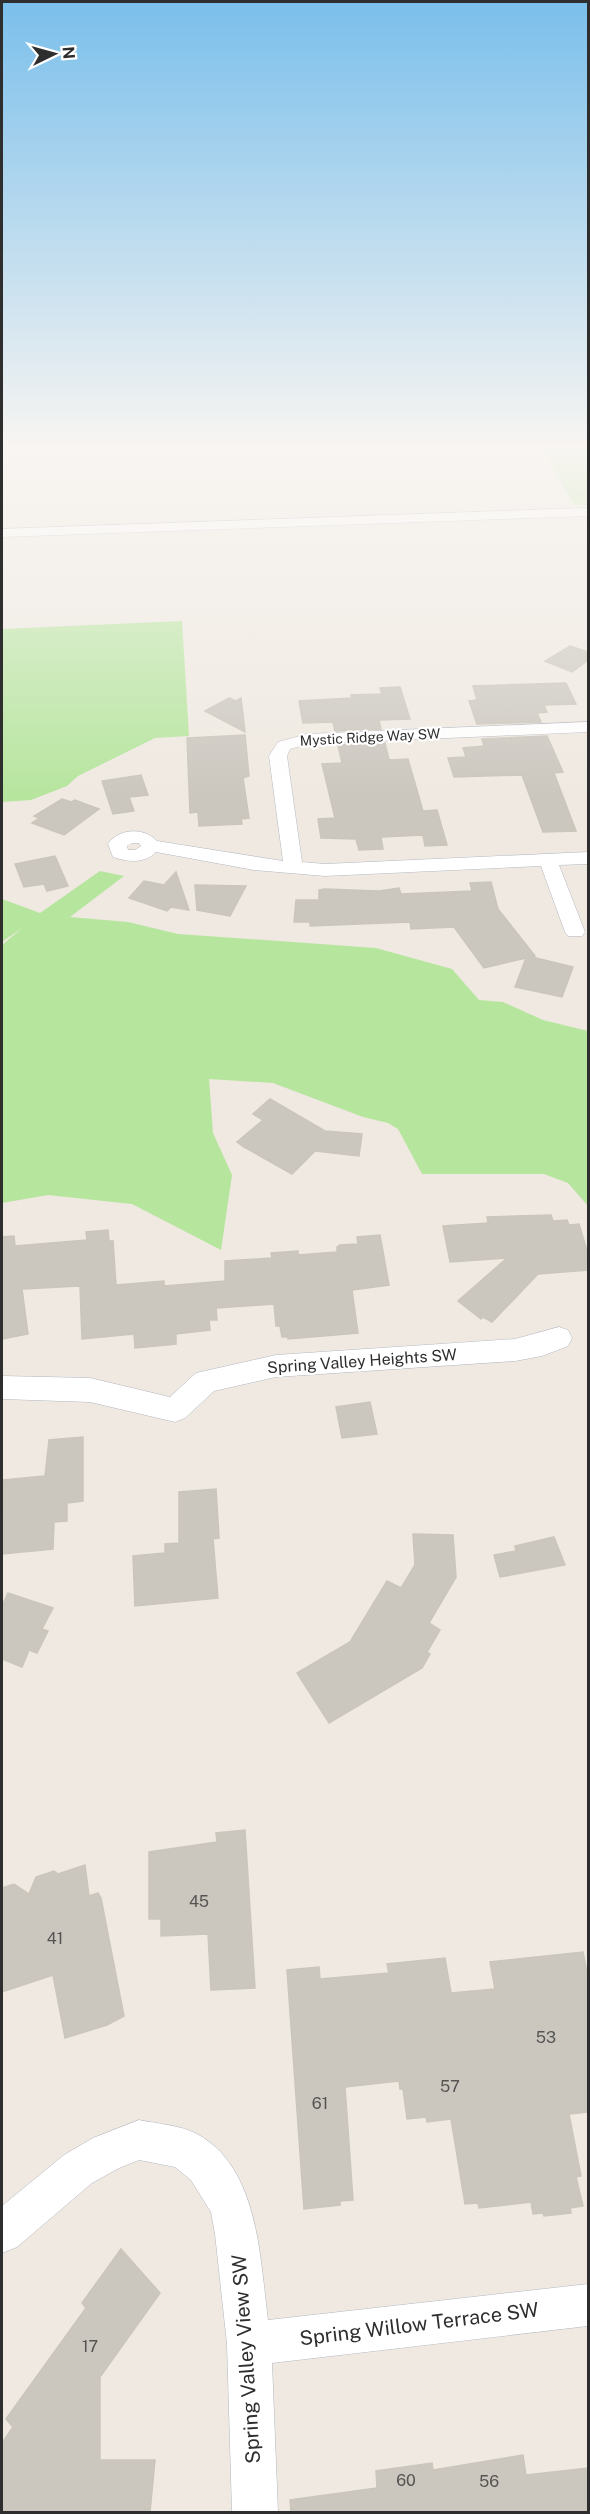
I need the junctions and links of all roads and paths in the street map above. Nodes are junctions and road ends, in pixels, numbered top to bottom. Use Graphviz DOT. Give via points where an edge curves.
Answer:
graph roads {
  1 [pos="588,727"];
  2 [pos="151,846"];
  3 [pos="588,858"];
  4 [pos="548,860"];
  5 [pos="293,867"];
  6 [pos="574,932"];
  7 [pos="560,1338"];
  8 [pos="2,1388"];
  9 [pos="2,2232"];
  10 [pos="588,2305"];
  11 [pos="249,2344"];
  12 [pos="255,2512"];
  1 -- 5 [label="street, Mystic Ridge Way SW" via="307,739 284,746 278,756"];
  2 -- 5 [label="street"];
  3 -- 4 [label="street"];
  4 -- 5 [label="street" via="325,870"];
  4 -- 6 [label="street"];
  7 -- 8 [label="street, Spring Valley Heights SW" via="514,1350 241,1371 206,1381 175,1410 90,1390"];
  9 -- 11 [label="street, Spring Valley View SW" via="78,2169 108,2152 139,2140 184,2149 205,2166 231,2209"];
  10 -- 11 [label="street, Spring Willow Terrace SW"];
  11 -- 12 [label="street, Spring Valley View SW"];
}
